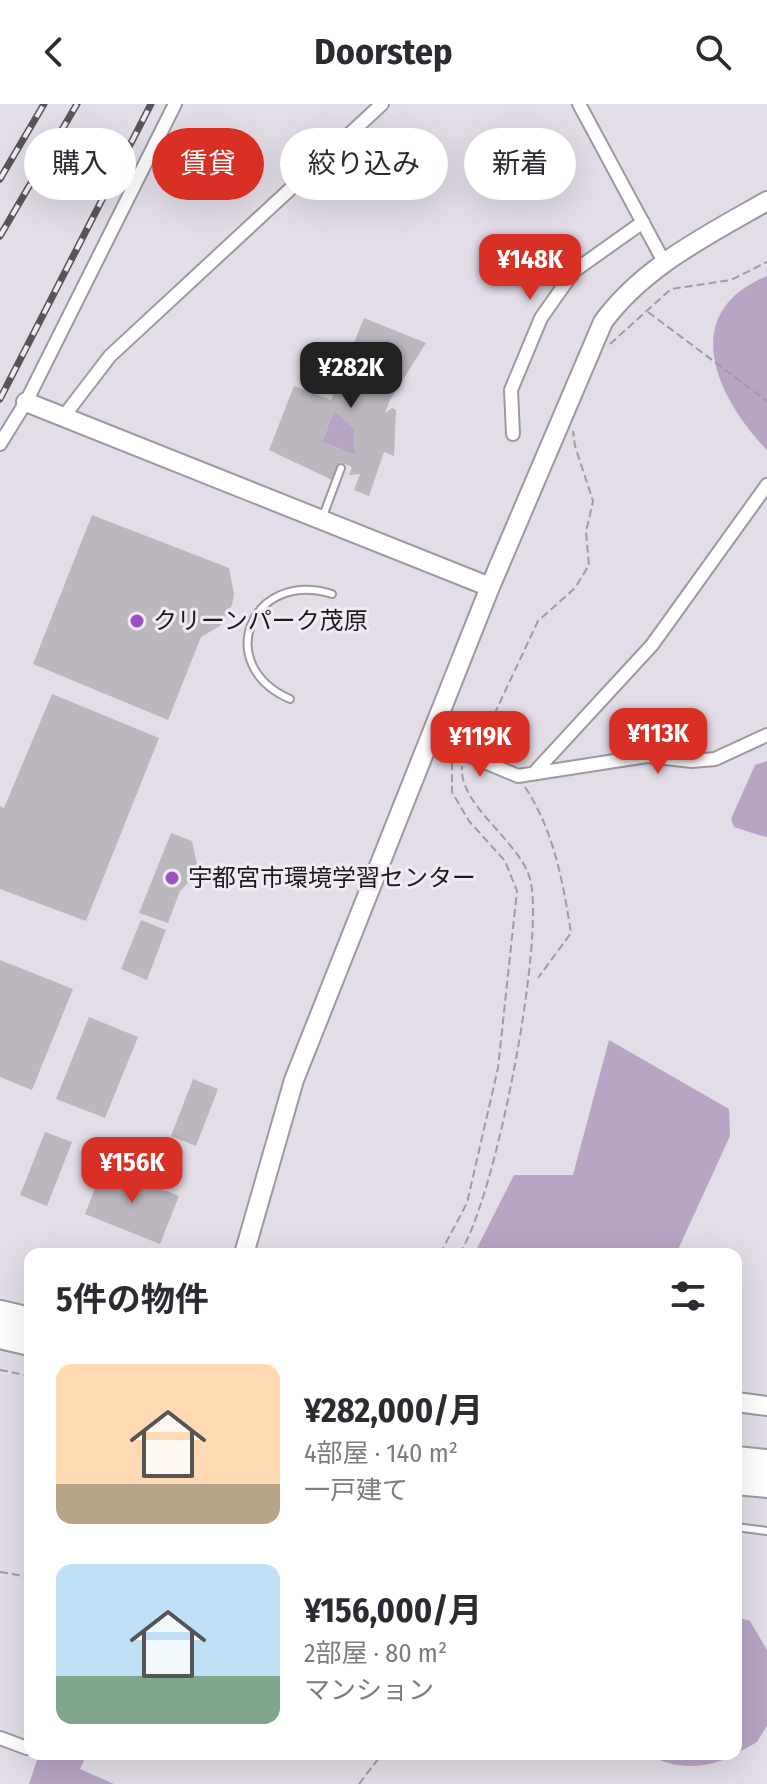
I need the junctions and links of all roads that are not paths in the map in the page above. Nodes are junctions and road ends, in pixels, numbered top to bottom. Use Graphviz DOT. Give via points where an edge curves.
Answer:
graph roads {
  1 [pos="175,104"];
  2 [pos="382,104"];
  3 [pos="579,104"];
  4 [pos="767,201"];
  5 [pos="643,222"];
  6 [pos="664,262"];
  7 [pos="26,402"];
  8 [pos="64,416"];
  9 [pos="513,434"];
  10 [pos="0,444"];
  11 [pos="341,468"];
  12 [pos="767,485"];
  13 [pos="321,519"];
  14 [pos="490,587"];
  15 [pos="332,594"];
  16 [pos="290,699"];
  17 [pos="767,735"];
  18 [pos="430,739"];
  19 [pos="534,773"];
  20 [pos="246,1248"];
  21 [pos="0,1306"];
  22 [pos="24,1312"];
  23 [pos="0,1313"];
  24 [pos="24,1319"];
  25 [pos="0,1336"];
  26 [pos="24,1342"];
  27 [pos="742,1403"];
  28 [pos="767,1406"];
  29 [pos="742,1460"];
  30 [pos="767,1462"];
  31 [pos="742,1483"];
  32 [pos="767,1485"];
  33 [pos="742,1528"];
  34 [pos="767,1531"];
  35 [pos="0,1738"];
  36 [pos="24,1747"];
  1 -- 7 [label="street"];
  2 -- 8 [label="street" via="110,356"];
  3 -- 5 [label="street"];
  4 -- 6 [label="street"];
  5 -- 6 [label="street"];
  5 -- 9 [label="street" via="574,271 541,318 511,390"];
  6 -- 14 [label="street" via="603,322"];
  7 -- 8 [label="street"];
  7 -- 10 [label="street"];
  8 -- 13 [label="street"];
  11 -- 13 [label="lane"];
  12 -- 19 [label="street" via="652,645"];
  13 -- 14 [label="street"];
  14 -- 18 [label="street"];
  15 -- 16 [label="lane" via="290,590 267,601 252,621 248,646 254,668 268,687"];
  17 -- 19 [label="street" via="715,759 647,756"];
  18 -- 19 [label="street" via="518,776"];
  18 -- 20 [label="street" via="294,1080"];
  21 -- 22 [label="street"];
  23 -- 24 [label="highway"];
  25 -- 26 [label="highway"];
  27 -- 28 [label="street"];
  29 -- 30 [label="highway"];
  31 -- 32 [label="highway"];
  33 -- 34 [label="lane"];
  35 -- 36 [label="street"];
}
